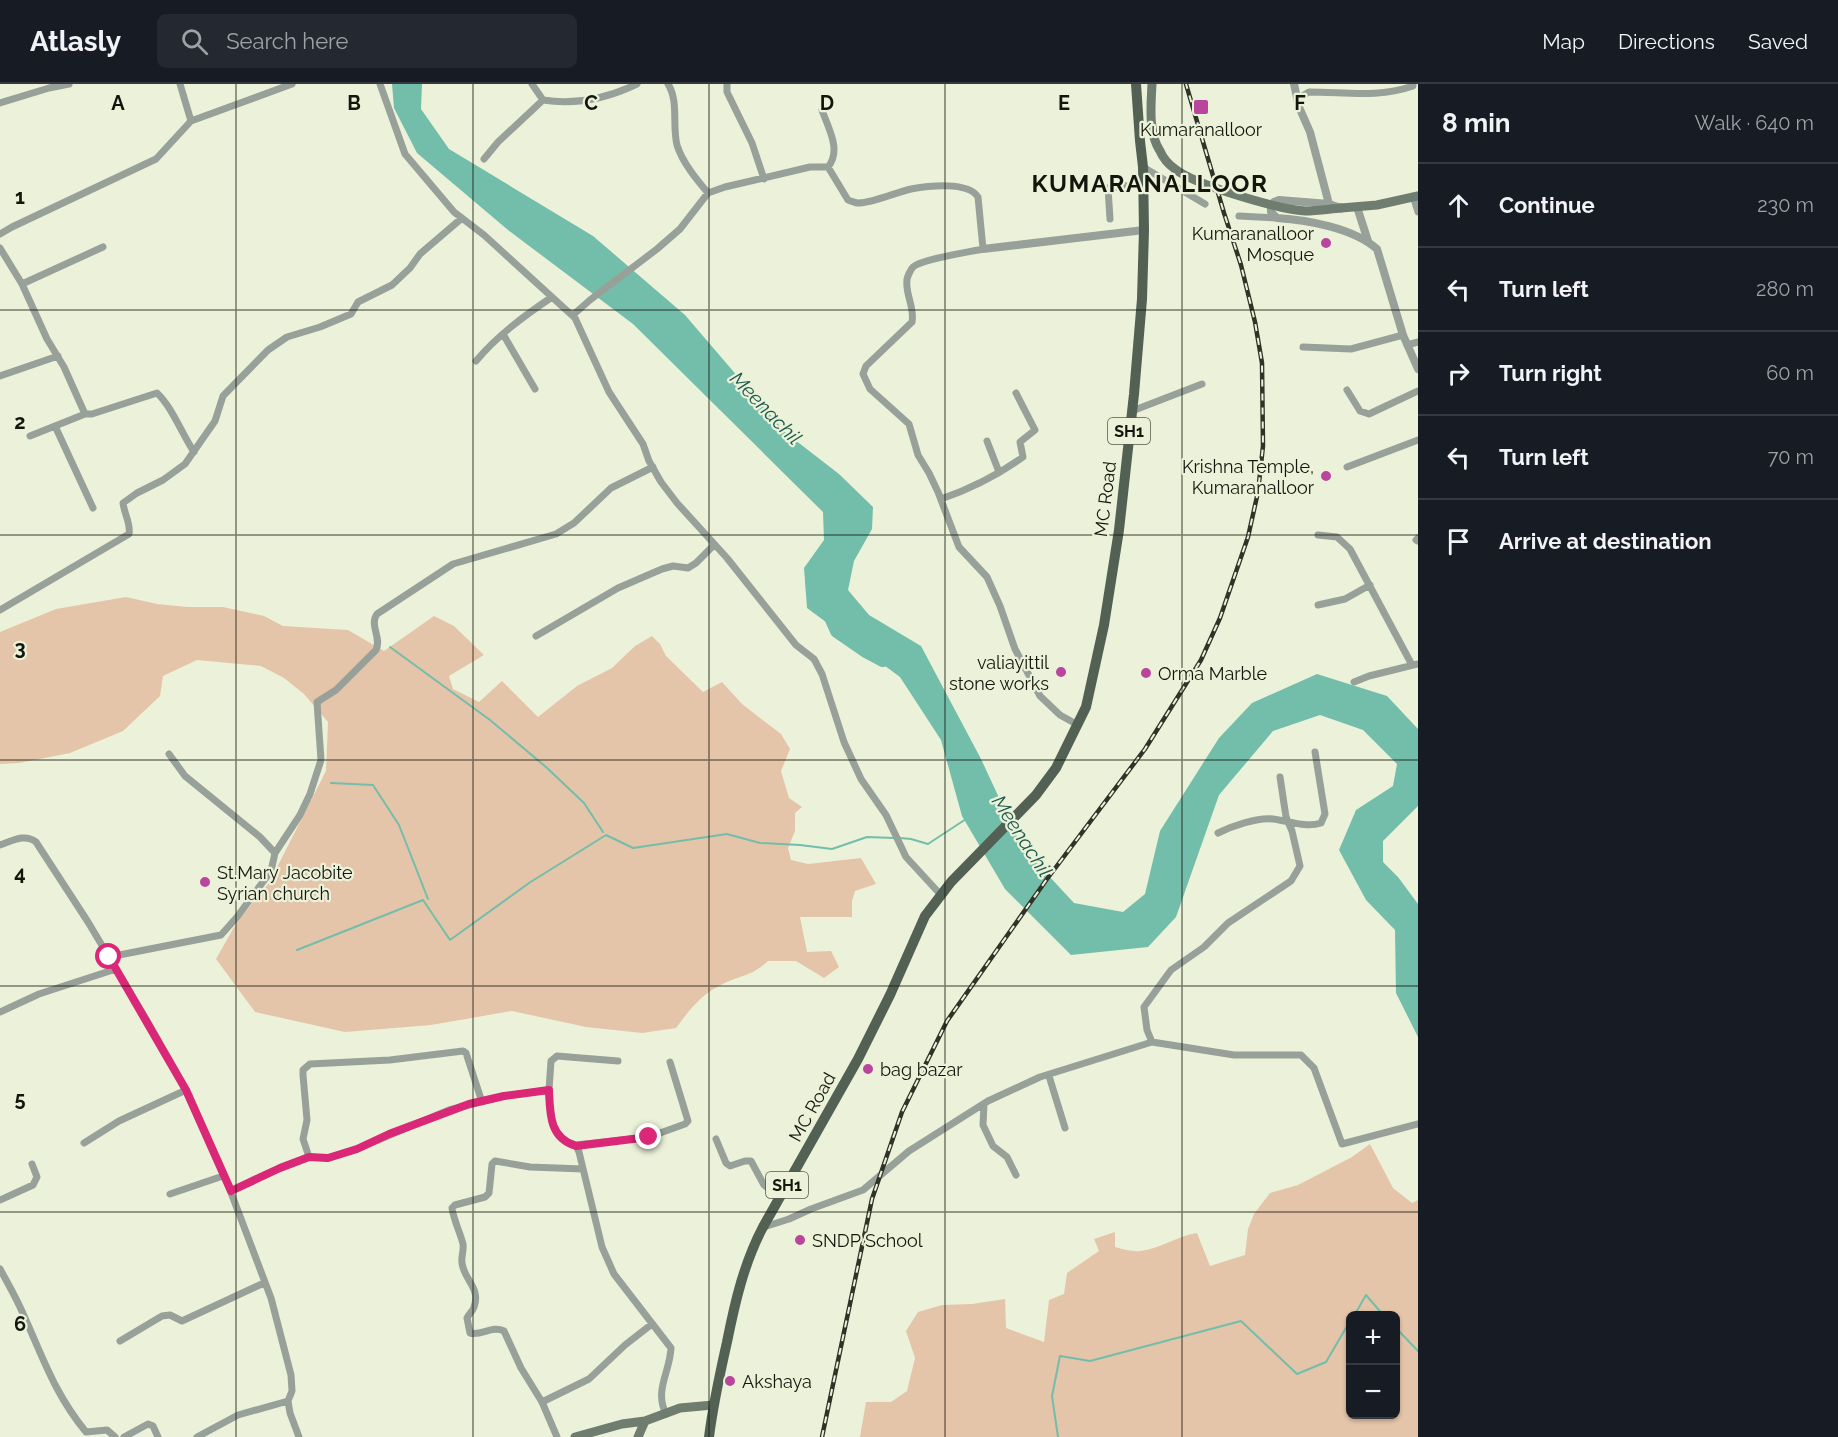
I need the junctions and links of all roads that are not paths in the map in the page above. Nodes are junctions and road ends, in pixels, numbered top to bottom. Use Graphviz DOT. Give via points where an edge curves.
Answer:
graph roads {
  1 [pos="69,84"];
  2 [pos="180,84"];
  3 [pos="292,84"];
  4 [pos="380,84"];
  5 [pos="532,84"];
  6 [pos="637,84"];
  7 [pos="668,84"];
  8 [pos="727,84"];
  9 [pos="1136,84"];
  10 [pos="1152,84"];
  11 [pos="1294,84"];
  12 [pos="1413,84"];
  13 [pos="543,100"];
  14 [pos="0,104"];
  15 [pos="1299,107"];
  16 [pos="822,110"];
  17 [pos="191,121"];
  18 [pos="484,159"];
  19 [pos="828,167"];
  20 [pos="1143,167"];
  21 [pos="764,178"];
  22 [pos="1142,184"];
  23 [pos="708,193"];
  24 [pos="1416,196"];
  25 [pos="1205,204"];
  26 [pos="1329,204"];
  27 [pos="1357,207"];
  28 [pos="1341,208"];
  29 [pos="1418,212"];
  30 [pos="1239,216"];
  31 [pos="462,218"];
  32 [pos="1277,218"];
  33 [pos="1110,219"];
  34 [pos="1144,230"];
  35 [pos="0,234"];
  36 [pos="1368,241"];
  37 [pos="102,247"];
  38 [pos="0,248"];
  39 [pos="983,249"];
  40 [pos="22,284"];
  41 [pos="552,297"];
  42 [pos="573,315"];
  43 [pos="502,334"];
  44 [pos="1403,334"];
  45 [pos="1418,342"];
  46 [pos="1407,345"];
  47 [pos="1304,347"];
  48 [pos="57,357"];
  49 [pos="476,361"];
  50 [pos="1418,369"];
  51 [pos="0,376"];
  52 [pos="1202,384"];
  53 [pos="535,389"];
  54 [pos="1347,390"];
  55 [pos="1418,391"];
  56 [pos="1016,393"];
  57 [pos="1132,411"];
  58 [pos="85,414"];
  59 [pos="56,426"];
  60 [pos="30,436"];
  61 [pos="1418,440"];
  62 [pos="987,441"];
  63 [pos="194,452"];
  64 [pos="1347,466"];
  65 [pos="653,468"];
  66 [pos="999,472"];
  67 [pos="941,499"];
  68 [pos="93,508"];
  69 [pos="1318,535"];
  70 [pos="714,544"];
  71 [pos="1370,585"];
  72 [pos="1318,605"];
  73 [pos="0,610"];
  74 [pos="536,636"];
  75 [pos="1415,665"];
  76 [pos="1354,682"];
  77 [pos="1078,725"];
  78 [pos="1315,752"];
  79 [pos="169,754"];
  80 [pos="1280,777"];
  81 [pos="1288,823"];
  82 [pos="1218,833"];
  83 [pos="0,845"];
  84 [pos="275,853"];
  85 [pos="940,894"];
  86 [pos="109,957"];
  87 [pos="116,969"];
  88 [pos="0,1012"];
  89 [pos="1152,1042"];
  90 [pos="618,1061"];
  91 [pos="670,1062"];
  92 [pos="1048,1076"];
  93 [pos="186,1090"];
  94 [pos="549,1090"];
  95 [pos="482,1102"];
  96 [pos="984,1104"];
  97 [pos="1418,1124"];
  98 [pos="1065,1128"];
  99 [pos="717,1139"];
  100 [pos="84,1143"];
  101 [pos="576,1146"];
  102 [pos="309,1157"];
  103 [pos="32,1164"];
  104 [pos="583,1169"];
  105 [pos="1016,1174"];
  106 [pos="223,1176"];
  107 [pos="231,1191"];
  108 [pos="170,1194"];
  109 [pos="780,1197"];
  110 [pos="0,1200"];
  111 [pos="763,1227"];
  112 [pos="0,1269"];
  113 [pos="264,1283"];
  114 [pos="652,1324"];
  115 [pos="120,1341"];
  116 [pos="288,1401"];
  117 [pos="542,1402"];
  118 [pos="713,1405"];
  119 [pos="666,1414"];
  120 [pos="645,1421"];
  121 [pos="115,1437"];
  122 [pos="124,1437"];
  123 [pos="158,1437"];
  124 [pos="197,1437"];
  125 [pos="299,1437"];
  126 [pos="556,1437"];
  127 [pos="575,1437"];
  128 [pos="638,1437"];
  129 [pos="709,1437"];
  1 -- 14 [label="street"];
  2 -- 17 [label="street"];
  3 -- 17 [label="street"];
  4 -- 31 [label="street" via="405,154"];
  5 -- 13 [label="street"];
  6 -- 13 [label="street" via="580,101"];
  7 -- 23 [label="street" via="678,145"];
  8 -- 21 [label="street"];
  9 -- 20 [label="main road, MC Road / SH1"];
  10 -- 28 [label="main road, bridge" via="1155,143 1176,170 1256,201 1304,211"];
  11 -- 15 [label="street"];
  12 -- 15 [label="street" via="1398,91 1373,94 1309,92 1302,96"];
  13 -- 18 [label="street"];
  15 -- 26 [label="street" via="1310,132"];
  16 -- 19 [label="street" via="836,150"];
  17 -- 35 [label="street" via="156,159"];
  19 -- 21 [label="street" via="810,167"];
  19 -- 39 [label="street" via="848,200 857,203 935,186 958,186 975,192"];
  20 -- 22 [label="main road, MC Road / SH1"];
  20 -- 25 [label="street"];
  21 -- 23 [label="street"];
  22 -- 33 [label="street" via="1108,188"];
  22 -- 34 [label="main road, MC Road / SH1"];
  23 -- 42 [label="street" via="680,229"];
  24 -- 27 [label="main road"];
  24 -- 29 [label="street"];
  26 -- 28 [label="street"];
  26 -- 32 [label="street" via="1279,200 1271,206"];
  27 -- 28 [label="main road"];
  27 -- 36 [label="street"];
  30 -- 32 [label="street"];
  31 -- 41 [label="street"];
  31 -- 63 [label="street" via="420,254 392,285 358,303 351,314 287,337 268,350 223,396 215,421"];
  32 -- 36 [label="street" via="1355,234"];
  34 -- 39 [label="street"];
  34 -- 57 [label="main road, MC Road / SH1"];
  36 -- 44 [label="street" via="1377,249"];
  37 -- 40 [label="street"];
  38 -- 40 [label="street"];
  39 -- 67 [label="street" via="913,267 907,279 912,322 862,374 870,389 909,424 918,455"];
  40 -- 48 [label="street"];
  41 -- 42 [label="street"];
  41 -- 43 [label="street"];
  42 -- 65 [label="street" via="609,392 643,444"];
  43 -- 49 [label="street"];
  43 -- 53 [label="street"];
  44 -- 46 [label="street"];
  44 -- 47 [label="street" via="1351,349"];
  45 -- 46 [label="street"];
  46 -- 50 [label="street"];
  48 -- 51 [label="street"];
  48 -- 58 [label="street"];
  52 -- 57 [label="street"];
  54 -- 55 [label="street" via="1359,411 1370,414"];
  56 -- 66 [label="street" via="1035,430 1020,442 1023,457"];
  57 -- 77 [label="main road, MC Road / SH1" via="1104,625 1086,707"];
  58 -- 59 [label="street"];
  58 -- 63 [label="street" via="157,393"];
  59 -- 60 [label="street"];
  59 -- 68 [label="street"];
  61 -- 64 [label="street"];
  62 -- 66 [label="street"];
  63 -- 73 [label="street" via="163,480 123,503 129,534"];
  65 -- 70 [label="street" via="668,493"];
  65 -- 84 [label="street" via="611,488 574,523 556,534 453,564 377,614 376,650 336,690 317,702 321,760 300,815"];
  66 -- 67 [label="street"];
  67 -- 77 [label="street" via="959,547 987,577 1015,649 1040,696"];
  69 -- 71 [label="street" via="1337,537 1350,549"];
  70 -- 74 [label="street" via="688,568 662,569 618,588"];
  70 -- 85 [label="street" via="796,645 814,659 861,779 886,815 912,866"];
  71 -- 72 [label="street" via="1345,599"];
  71 -- 75 [label="street"];
  75 -- 76 [label="street"];
  77 -- 85 [label="main road, MC Road / SH1" via="1056,768 1036,795"];
  78 -- 81 [label="street" via="1325,814 1321,823 1314,825"];
  79 -- 84 [label="street" via="185,776"];
  80 -- 81 [label="street"];
  81 -- 82 [label="street" via="1259,819"];
  81 -- 89 [label="street" via="1300,866 1295,875 1171,970 1144,1007"];
  83 -- 86 [label="street" via="22,838 36,842"];
  84 -- 86 [label="street" via="271,871 221,935"];
  85 -- 109 [label="main road, MC Road / SH1" via="925,916 858,1059"];
  86 -- 87 [label="street"];
  87 -- 88 [label="street" via="39,994"];
  87 -- 93 [label="street"];
  89 -- 92 [label="street"];
  89 -- 97 [label="street" via="1234,1055 1301,1055 1314,1068 1342,1144"];
  90 -- 94 [label="street" via="557,1056 551,1061"];
  91 -- 101 [label="street" via="688,1121 685,1124 649,1137"];
  92 -- 96 [label="street"];
  92 -- 98 [label="street"];
  93 -- 100 [label="street" via="119,1121"];
  93 -- 106 [label="street"];
  94 -- 95 [label="street"];
  94 -- 101 [label="street" via="551,1122 556,1134"];
  95 -- 102 [label="street" via="449,1110 357,1149 328,1158"];
  95 -- 102 [label="street" via="463,1051 310,1064 303,1070 307,1120 303,1139"];
  96 -- 105 [label="street" via="983,1125 993,1146 1007,1157"];
  96 -- 111 [label="street" via="909,1151 863,1190"];
  99 -- 109 [label="street" via="730,1166 751,1161 765,1185"];
  101 -- 104 [label="street"];
  102 -- 107 [label="street"];
  103 -- 110 [label="street" via="37,1177 33,1185"];
  104 -- 114 [label="street" via="602,1247 614,1274"];
  104 -- 117 [label="street" via="495,1161 486,1197 452,1208 464,1253 462,1263 475,1287 474,1309 467,1318 470,1333 504,1331 520,1368"];
  106 -- 107 [label="street"];
  106 -- 108 [label="street"];
  107 -- 113 [label="street"];
  109 -- 111 [label="main road, MC Road / SH1"];
  111 -- 118 [label="main road, MC Road / SH1" via="750,1252 738,1291"];
  112 -- 121 [label="street" via="52,1382 76,1419 86,1432 106,1430"];
  113 -- 115 [label="street" via="182,1321 162,1316"];
  113 -- 116 [label="street" via="291,1375"];
  114 -- 117 [label="street" via="589,1379"];
  114 -- 119 [label="street" via="671,1348 660,1396"];
  116 -- 124 [label="street" via="238,1415"];
  116 -- 125 [label="street"];
  117 -- 126 [label="street"];
  118 -- 119 [label="main road"];
  118 -- 129 [label="main road, MC Road / SH1"];
  119 -- 120 [label="main road"];
  120 -- 127 [label="main road"];
  120 -- 128 [label="main road"];
  122 -- 123 [label="street" via="148,1424"];
}
